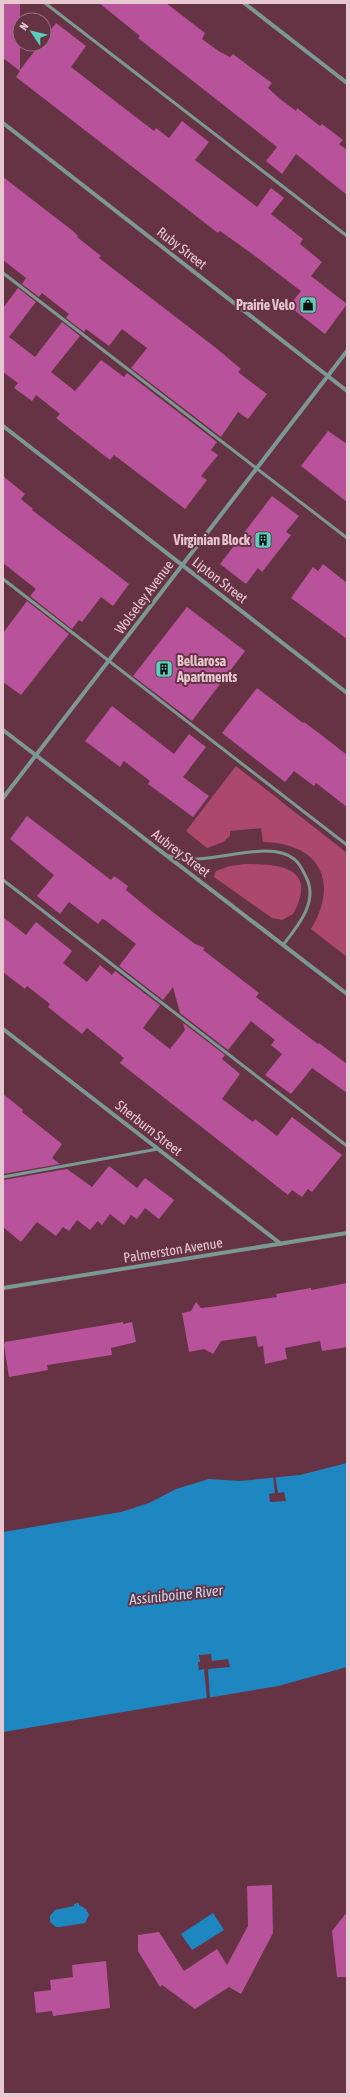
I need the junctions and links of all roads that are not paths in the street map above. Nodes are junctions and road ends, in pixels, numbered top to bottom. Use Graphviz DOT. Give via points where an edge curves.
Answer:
graph roads {
  1 [pos="45,3"];
  2 [pos="244,3"];
  3 [pos="347,83"];
  4 [pos="3,123"];
  5 [pos="347,236"];
  6 [pos="3,273"];
  7 [pos="347,351"];
  8 [pos="328,376"];
  9 [pos="347,391"];
  10 [pos="3,426"];
  11 [pos="257,468"];
  12 [pos="347,538"];
  13 [pos="182,565"];
  14 [pos="3,579"];
  15 [pos="108,662"];
  16 [pos="347,693"];
  17 [pos="3,730"];
  18 [pos="36,756"];
  19 [pos="3,798"];
  20 [pos="347,845"];
  21 [pos="164,854"];
  22 [pos="3,880"];
  23 [pos="283,945"];
  24 [pos="347,994"];
  25 [pos="3,1029"];
  26 [pos="347,1146"];
  27 [pos="158,1149"];
  28 [pos="3,1177"];
  29 [pos="347,1233"];
  30 [pos="281,1244"];
  31 [pos="3,1288"];
  1 -- 5 [label="lane"];
  2 -- 3 [label="street"];
  4 -- 8 [label="street, Ruby Street"];
  6 -- 11 [label="lane"];
  7 -- 8 [label="street, Wolseley Avenue"];
  8 -- 9 [label="street, Ruby Street"];
  8 -- 11 [label="street, Wolseley Avenue"];
  10 -- 13 [label="street, Lipton Street"];
  11 -- 12 [label="lane"];
  11 -- 13 [label="street, Wolseley Avenue"];
  13 -- 15 [label="street, Wolseley Avenue"];
  13 -- 16 [label="street, Lipton Street"];
  14 -- 15 [label="lane"];
  15 -- 18 [label="street, Wolseley Avenue"];
  15 -- 20 [label="lane"];
  17 -- 18 [label="street, Aubrey Street"];
  18 -- 19 [label="street, Wolseley Avenue"];
  18 -- 21 [label="street, Aubrey Street"];
  21 -- 23 [label="street, Aubrey Street"];
  21 -- 23 [label="lane" via="180,860 194,860 268,850 284,853 295,859 308,880 310,895 299,925"];
  22 -- 26 [label="lane"];
  23 -- 24 [label="street, Aubrey Street"];
  25 -- 27 [label="street, Sherburn Street"];
  27 -- 28 [label="lane"];
  27 -- 30 [label="street, Sherburn Street"];
  29 -- 30 [label="street, Palmerston Avenue"];
  30 -- 31 [label="street, Palmerston Avenue"];
}
